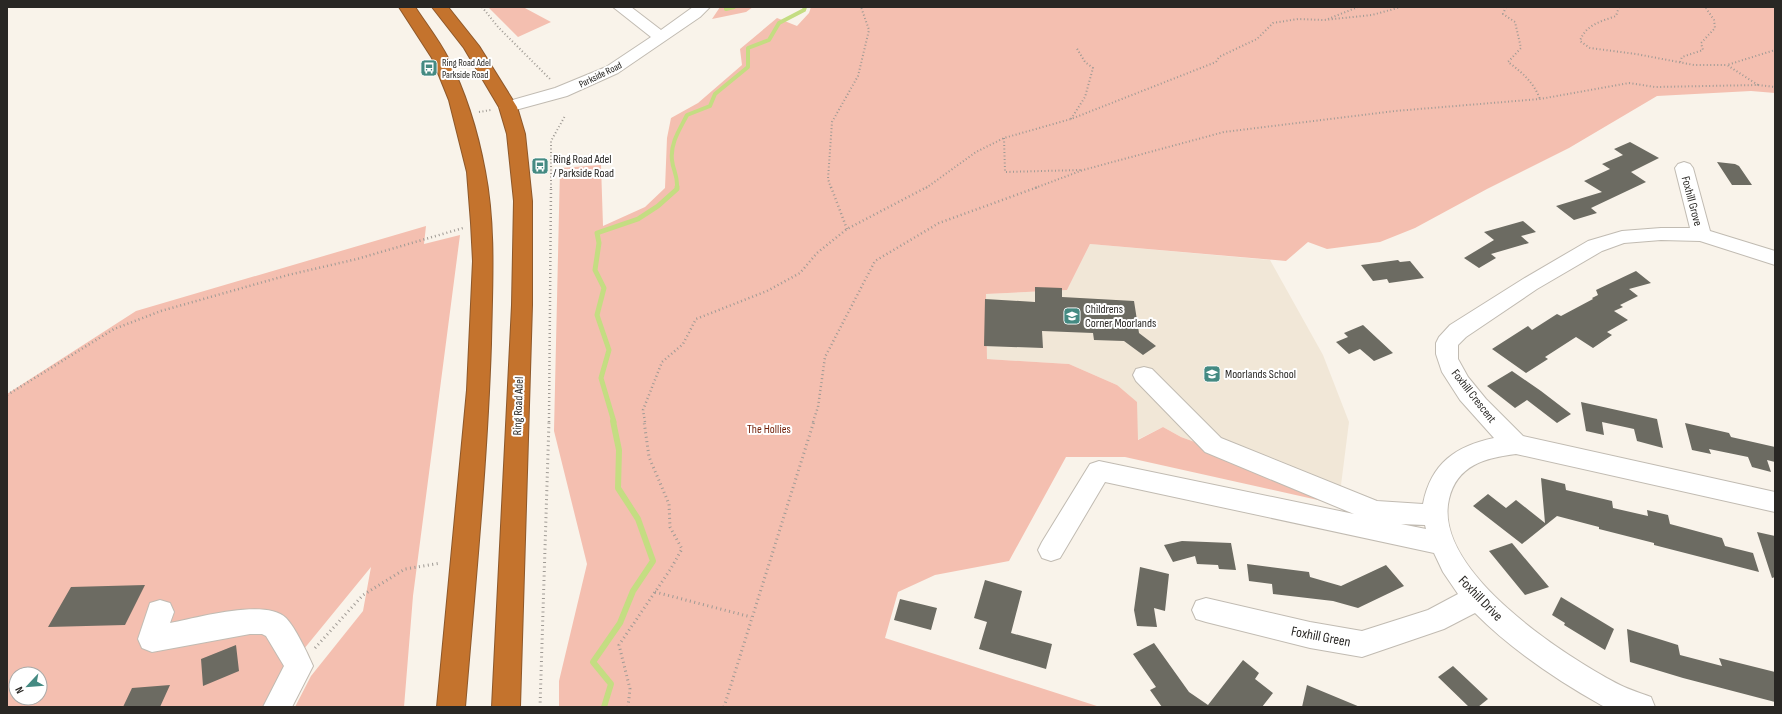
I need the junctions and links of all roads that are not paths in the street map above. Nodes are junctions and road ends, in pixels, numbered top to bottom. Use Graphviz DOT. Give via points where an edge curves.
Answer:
graph roads {
  1 [pos="407,7"];
  2 [pos="440,7"];
  3 [pos="621,7"];
  4 [pos="702,7"];
  5 [pos="661,37"];
  6 [pos="508,107"];
  7 [pos="1684,168"];
  8 [pos="1701,235"];
  9 [pos="1775,258"];
  10 [pos="1144,375"];
  11 [pos="1516,444"];
  12 [pos="1775,502"];
  13 [pos="1434,516"];
  14 [pos="1444,544"];
  15 [pos="1051,550"];
  16 [pos="1478,598"];
  17 [pos="1206,610"];
  18 [pos="160,612"];
  19 [pos="277,707"];
  20 [pos="451,707"];
  21 [pos="506,707"];
  22 [pos="1641,707"];
  1 -- 20 [label="highway" via="440,58 467,133 476,172 483,261 478,390"];
  2 -- 6 [label="highway, Ring Road Adel" via="471,46"];
  3 -- 5 [label="street"];
  4 -- 5 [label="street, Parkside Road"];
  5 -- 6 [label="street, Parkside Road" via="612,70 561,92"];
  6 -- 21 [label="highway, Ring Road Adel" via="516,134 523,201 521,321"];
  7 -- 8 [label="street, Foxhill Grove"];
  8 -- 9 [label="street, Foxhill Crescent"];
  8 -- 11 [label="street, Foxhill Crescent" via="1622,237 1596,246 1530,284 1458,331 1447,343 1448,360 1458,380 1488,417"];
  10 -- 13 [label="street" via="1213,445 1376,512"];
  11 -- 12 [label="street"];
  11 -- 13 [label="street, Foxhill Drive" via="1472,454 1448,471 1435,494"];
  13 -- 14 [label="street, Foxhill Drive"];
  14 -- 15 [label="street" via="1099,472"];
  14 -- 16 [label="street, Foxhill Drive" via="1456,571"];
  16 -- 17 [label="street, Foxhill Green" via="1434,620 1362,644 1310,635"];
  16 -- 22 [label="street, Foxhill Drive" via="1567,669 1608,694"];
  18 -- 19 [label="street" via="152,639 250,621 266,621 276,626 299,666"];
}
